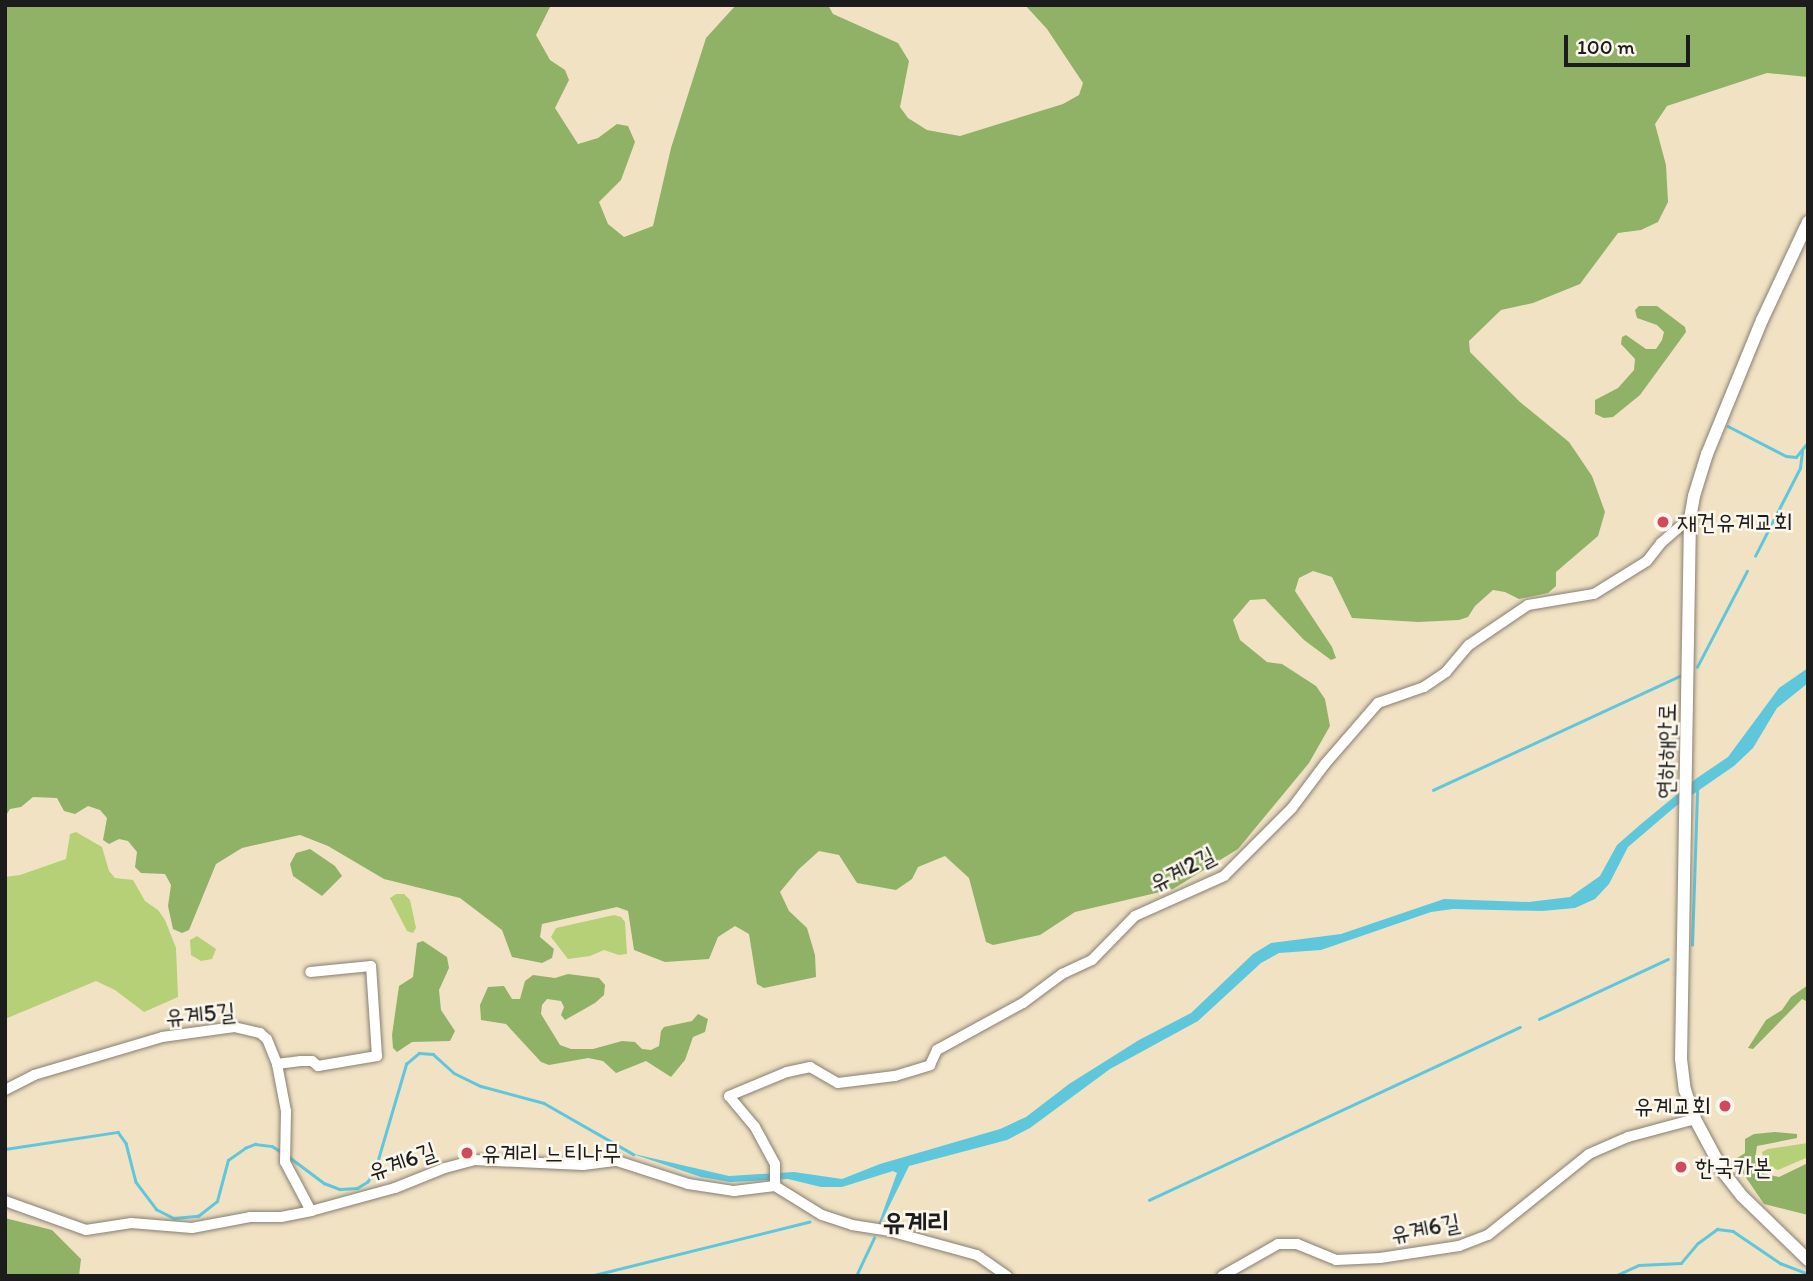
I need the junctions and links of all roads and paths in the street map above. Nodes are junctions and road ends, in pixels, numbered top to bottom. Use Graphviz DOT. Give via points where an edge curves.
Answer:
graph roads {
  1 [pos="1808,222"];
  2 [pos="1690,518"];
  3 [pos="310,972"];
  4 [pos="277,1064"];
  5 [pos="5,1090"];
  6 [pos="1695,1119"];
  7 [pos="775,1186"];
  8 [pos="5,1200"];
  9 [pos="311,1211"];
  10 [pos="1808,1260"];
  11 [pos="1007,1276"];
  12 [pos="1222,1276"];
  1 -- 2 [label="street, 연하해안로" via="1707,454"];
  2 -- 6 [label="street, 연하해안로" via="1681,1059"];
  2 -- 7 [label="street, 유계2길" via="1647,561 1594,594 1528,605 1469,645 1446,672 1424,687 1378,703 1292,808 1224,876 1135,916 1092,960 937,1050 930,1065 895,1076 838,1083 810,1067 729,1096 755,1127 775,1164"];
  3 -- 4 [label="street" via="371,966 377,1056 317,1066 301,1060"];
  4 -- 5 [label="street, 유계5길" via="260,1033 222,1028 127,1046 34,1075"];
  4 -- 9 [label="street, 유계5길" via="286,1111 285,1162"];
  6 -- 10 [label="street, 연하해안로" via="1742,1196"];
  6 -- 12 [label="street, 유계6길" via="1628,1137 1589,1154 1488,1235 1459,1246 1380,1258 1336,1259 1297,1244 1278,1244"];
  7 -- 9 [label="street, 유계6길" via="734,1191 711,1188 617,1161 583,1165 474,1160"];
  7 -- 11 [label="street" via="822,1214 977,1255"];
  8 -- 9 [label="street, 유계6길" via="86,1230 131,1223 192,1228"];
}
